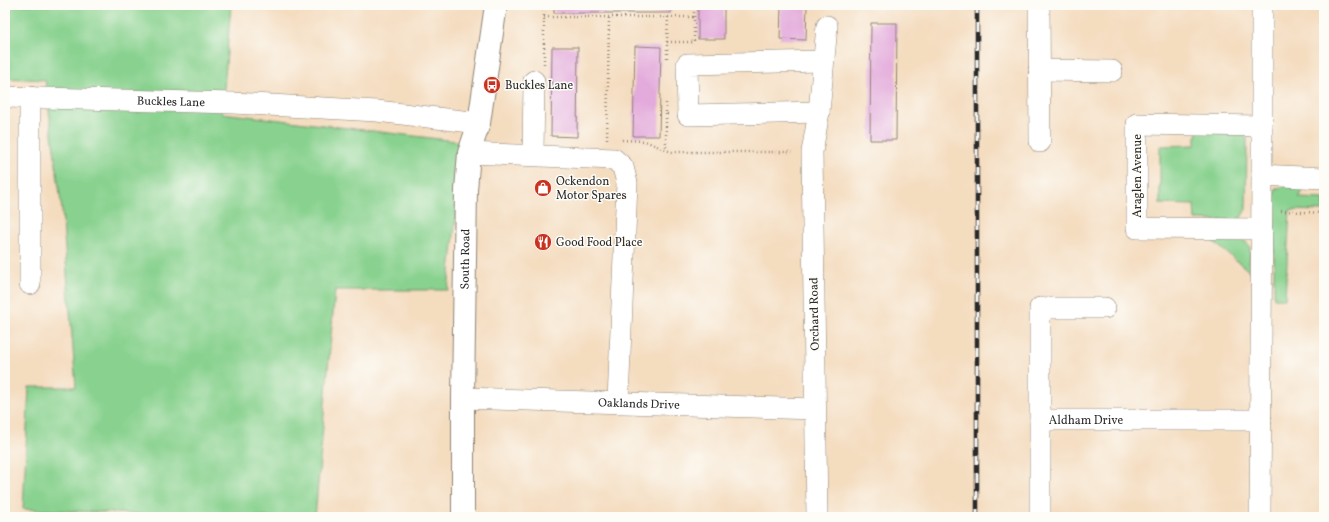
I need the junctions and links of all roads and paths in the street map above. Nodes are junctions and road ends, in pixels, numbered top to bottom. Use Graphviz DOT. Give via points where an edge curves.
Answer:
graph roads {
  1 [pos="496,5"];
  2 [pos="544,5"];
  3 [pos="1039,5"];
  4 [pos="1262,5"];
  5 [pos="668,17"];
  6 [pos="544,18"];
  7 [pos="609,18"];
  8 [pos="694,18"];
  9 [pos="827,26"];
  10 [pos="667,42"];
  11 [pos="824,61"];
  12 [pos="1039,70"];
  13 [pos="1112,71"];
  14 [pos="534,81"];
  15 [pos="5,97"];
  16 [pos="30,97"];
  17 [pos="819,112"];
  18 [pos="666,114"];
  19 [pos="479,123"];
  20 [pos="1262,126"];
  21 [pos="600,140"];
  22 [pos="615,140"];
  23 [pos="1040,142"];
  24 [pos="666,150"];
  25 [pos="812,152"];
  26 [pos="469,153"];
  27 [pos="533,155"];
  28 [pos="1262,175"];
  29 [pos="1324,178"];
  30 [pos="1278,211"];
  31 [pos="1324,213"];
  32 [pos="1262,229"];
  33 [pos="30,284"];
  34 [pos="1105,308"];
  35 [pos="463,398"];
  36 [pos="618,402"];
  37 [pos="815,409"];
  38 [pos="1040,420"];
  39 [pos="1261,420"];
  40 [pos="463,517"];
  41 [pos="817,517"];
  42 [pos="1040,517"];
  43 [pos="1260,517"];
  1 -- 19 [label="main road, South Road"];
  2 -- 6 [label="path"];
  3 -- 12 [label="street"];
  4 -- 20 [label="street"];
  5 -- 7 [label="path"];
  5 -- 8 [label="path"];
  5 -- 10 [label="path"];
  6 -- 7 [label="path"];
  6 -- 14 [label="path" via="544,70"];
  7 -- 21 [label="path" via="607,140"];
  9 -- 11 [label="street, Orchard Road"];
  11 -- 17 [label="street, Orchard Road"];
  11 -- 17 [label="street" via="687,64 688,115"];
  12 -- 13 [label="street"];
  12 -- 23 [label="street"];
  14 -- 27 [label="street"];
  15 -- 16 [label="street, Buckles Lane"];
  16 -- 19 [label="street, Buckles Lane" via="233,102 377,111"];
  16 -- 33 [label="street"];
  17 -- 25 [label="street, Orchard Road"];
  18 -- 24 [label="path"];
  19 -- 26 [label="main road, South Road"];
  20 -- 28 [label="street"];
  20 -- 32 [label="street, Araglen Avenue" via="1137,124 1137,228"];
  22 -- 24 [label="path" via="645,140"];
  24 -- 25 [label="path"];
  25 -- 37 [label="street, Orchard Road"];
  26 -- 27 [label="street"];
  26 -- 35 [label="main road, South Road" via="466,190"];
  27 -- 36 [label="street" via="614,159 623,167 627,183"];
  28 -- 29 [label="street"];
  28 -- 32 [label="street"];
  30 -- 31 [label="path"];
  32 -- 39 [label="street"];
  34 -- 38 [label="street, Aldham Drive" via="1040,308"];
  35 -- 36 [label="street, Oaklands Drive"];
  35 -- 40 [label="main road, South Road"];
  36 -- 37 [label="street, Oaklands Drive"];
  37 -- 41 [label="street, Orchard Road"];
  38 -- 39 [label="street, Aldham Drive"];
  38 -- 42 [label="street"];
  39 -- 43 [label="street"];
}
